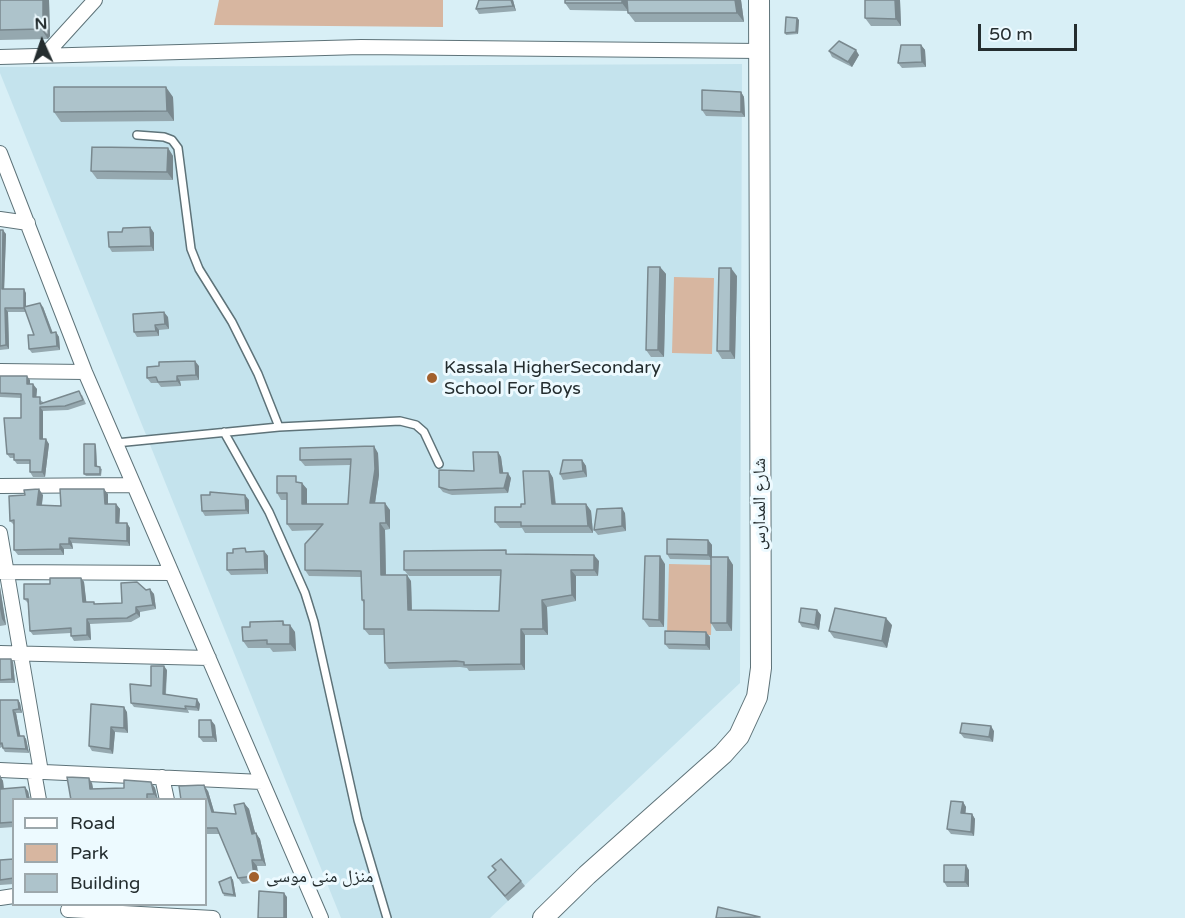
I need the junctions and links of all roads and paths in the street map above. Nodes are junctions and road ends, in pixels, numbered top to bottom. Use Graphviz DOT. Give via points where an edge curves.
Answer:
graph roads {
  1 [pos="95,0"];
  2 [pos="759,0"];
  3 [pos="759,51"];
  4 [pos="45,55"];
  5 [pos="0,57"];
  6 [pos="136,135"];
  7 [pos="0,153"];
  8 [pos="0,219"];
  9 [pos="28,223"];
  10 [pos="0,371"];
  11 [pos="85,372"];
  12 [pos="279,427"];
  13 [pos="224,432"];
  14 [pos="116,443"];
  15 [pos="439,464"];
  16 [pos="134,485"];
  17 [pos="0,486"];
  18 [pos="0,533"];
  19 [pos="4,572"];
  20 [pos="171,573"];
  21 [pos="0,653"];
  22 [pos="23,656"];
  23 [pos="208,658"];
  24 [pos="0,770"];
  25 [pos="38,772"];
  26 [pos="162,777"];
  27 [pos="262,782"];
  28 [pos="39,798"];
  29 [pos="167,798"];
  30 [pos="67,911"];
  31 [pos="192,913"];
  32 [pos="213,918"];
  33 [pos="321,918"];
  34 [pos="387,918"];
  35 [pos="543,918"];
  1 -- 4 [label="street"];
  2 -- 3 [label="street, شارع المدارس"];
  3 -- 4 [label="street" via="361,47"];
  3 -- 35 [label="street, شارع المدارس" via="761,668 757,697 739,736 723,754"];
  4 -- 5 [label="street"];
  6 -- 12 [label="lane" via="164,137 178,148 191,249 258,374"];
  7 -- 9 [label="street"];
  8 -- 9 [label="street"];
  9 -- 11 [label="street"];
  10 -- 11 [label="street"];
  11 -- 14 [label="street"];
  12 -- 13 [label="lane"];
  12 -- 15 [label="lane" via="400,420 424,432"];
  13 -- 14 [label="lane"];
  13 -- 34 [label="lane" via="269,512 305,593 358,820"];
  14 -- 16 [label="street"];
  16 -- 17 [label="street"];
  16 -- 20 [label="street"];
  18 -- 19 [label="street"];
  19 -- 20 [label="street"];
  19 -- 22 [label="street"];
  20 -- 23 [label="street"];
  21 -- 22 [label="street"];
  22 -- 23 [label="street"];
  22 -- 25 [label="street"];
  23 -- 27 [label="street"];
  24 -- 25 [label="street"];
  25 -- 26 [label="street"];
  25 -- 28 [label="street"];
  26 -- 27 [label="street"];
  26 -- 29 [label="street"];
  27 -- 33 [label="street"];
  30 -- 31 [label="street"];
  31 -- 32 [label="street"];
}
